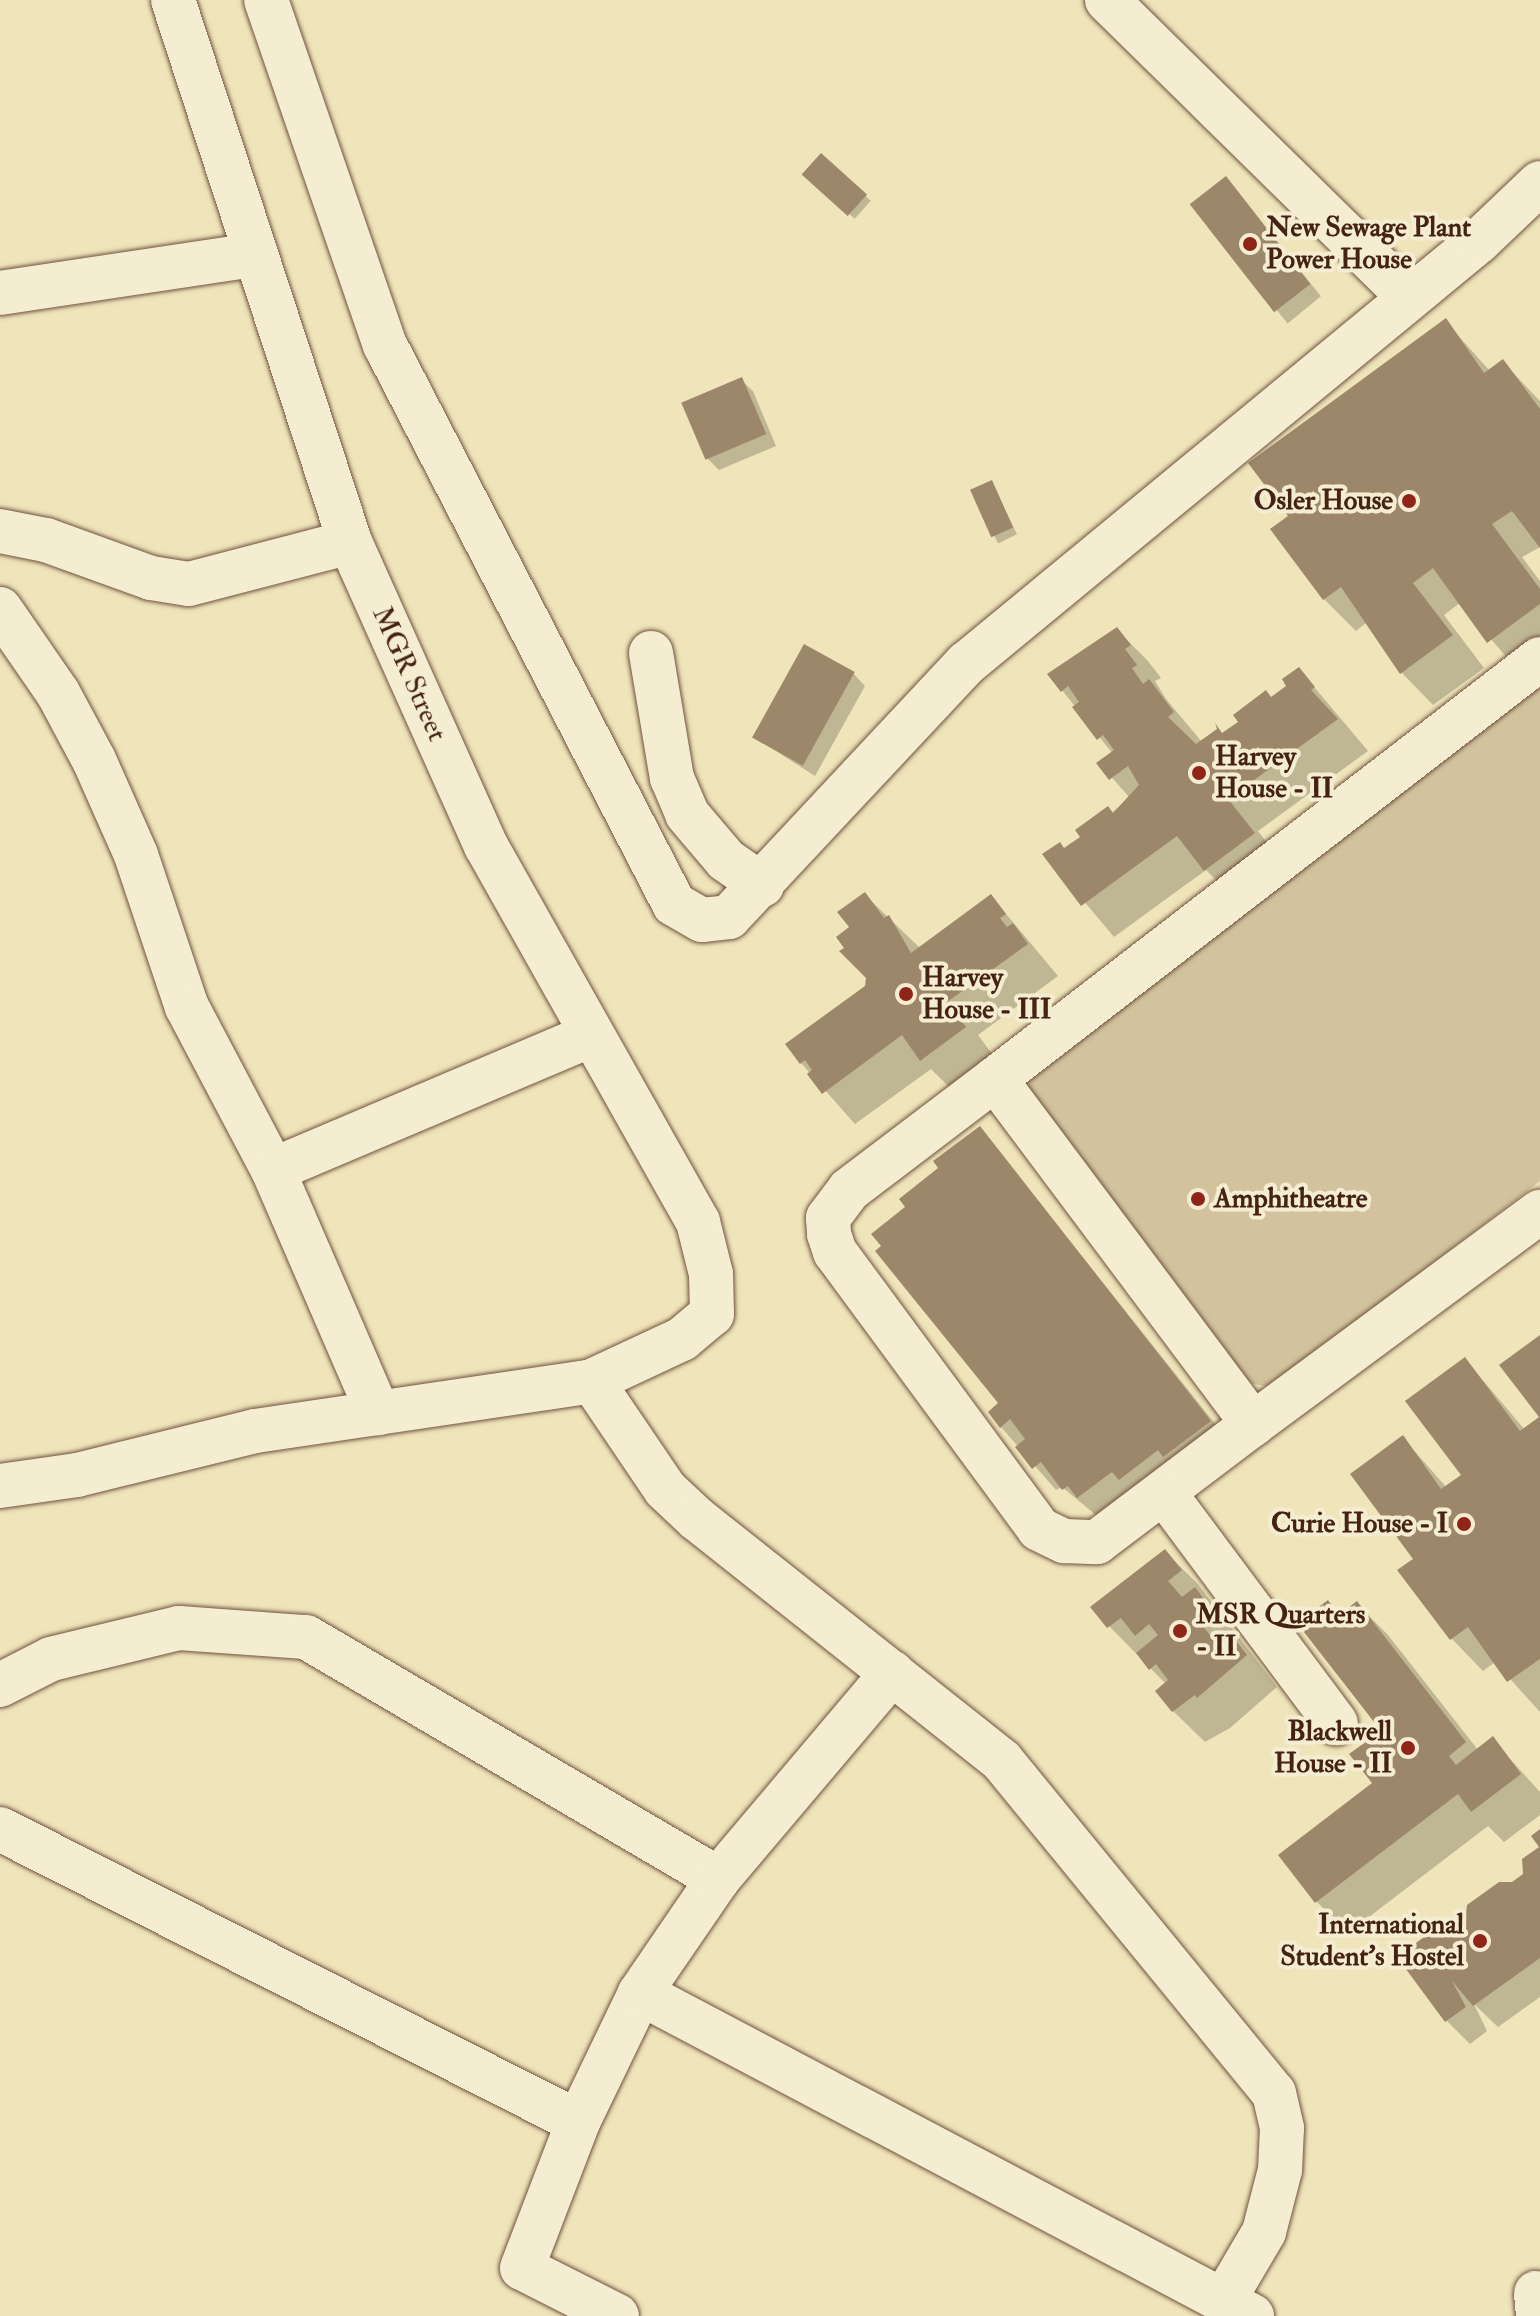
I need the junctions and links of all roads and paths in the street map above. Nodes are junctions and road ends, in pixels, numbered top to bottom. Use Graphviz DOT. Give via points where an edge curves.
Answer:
graph roads {
  1 [pos="173,0"];
  2 [pos="266,0"];
  3 [pos="1107,0"];
  4 [pos="1540,183"];
  5 [pos="255,255"];
  6 [pos="0,293"];
  7 [pos="1409,297"];
  8 [pos="0,531"];
  9 [pos="350,542"];
  10 [pos="0,609"];
  11 [pos="651,653"];
  12 [pos="1540,659"];
  13 [pos="762,885"];
  14 [pos="589,1036"];
  15 [pos="995,1079"];
  16 [pos="273,1170"];
  17 [pos="1540,1212"];
  18 [pos="592,1381"];
  19 [pos="378,1413"];
  20 [pos="1253,1424"];
  21 [pos="0,1486"];
  22 [pos="1165,1494"];
  23 [pos="892,1673"];
  24 [pos="0,1685"];
  25 [pos="1336,1723"];
  26 [pos="0,1829"];
  27 [pos="718,1879"];
  28 [pos="640,1993"];
  29 [pos="578,2122"];
  30 [pos="1238,2308"];
  31 [pos="617,2316"];
  1 -- 5 [label="street, MGR Street"];
  2 -- 13 [label="street" via="385,345 674,904 702,920 729,917"];
  3 -- 7 [label="street"];
  4 -- 7 [label="street"];
  5 -- 6 [label="street"];
  5 -- 9 [label="street, MGR Street"];
  7 -- 13 [label="street" via="967,663"];
  8 -- 9 [label="street" via="46,540 151,578 189,584"];
  9 -- 14 [label="street, MGR Street" via="486,846"];
  10 -- 16 [label="street" via="58,693 94,760 136,855 187,1007"];
  11 -- 13 [label="street" via="672,778 687,814 726,860"];
  12 -- 15 [label="street"];
  14 -- 16 [label="street"];
  14 -- 18 [label="street, MGR Street" via="698,1222 711,1274 712,1314 682,1339"];
  15 -- 20 [label="street"];
  15 -- 22 [label="street" via="835,1204 828,1218 835,1252 1039,1529 1064,1541 1097,1542"];
  16 -- 19 [label="street"];
  17 -- 20 [label="street"];
  18 -- 19 [label="street"];
  18 -- 23 [label="street" via="665,1489"];
  19 -- 21 [label="street" via="255,1431 77,1475"];
  20 -- 22 [label="street"];
  22 -- 25 [label="street"];
  23 -- 27 [label="street"];
  23 -- 30 [label="street" via="1002,1761 1274,2093 1282,2128 1280,2170"];
  24 -- 27 [label="street" via="51,1659 179,1628 306,1637"];
  26 -- 29 [label="street"];
  27 -- 28 [label="street"];
  28 -- 29 [label="street"];
  28 -- 30 [label="street"];
  29 -- 31 [label="street" via="522,2268"];
}
